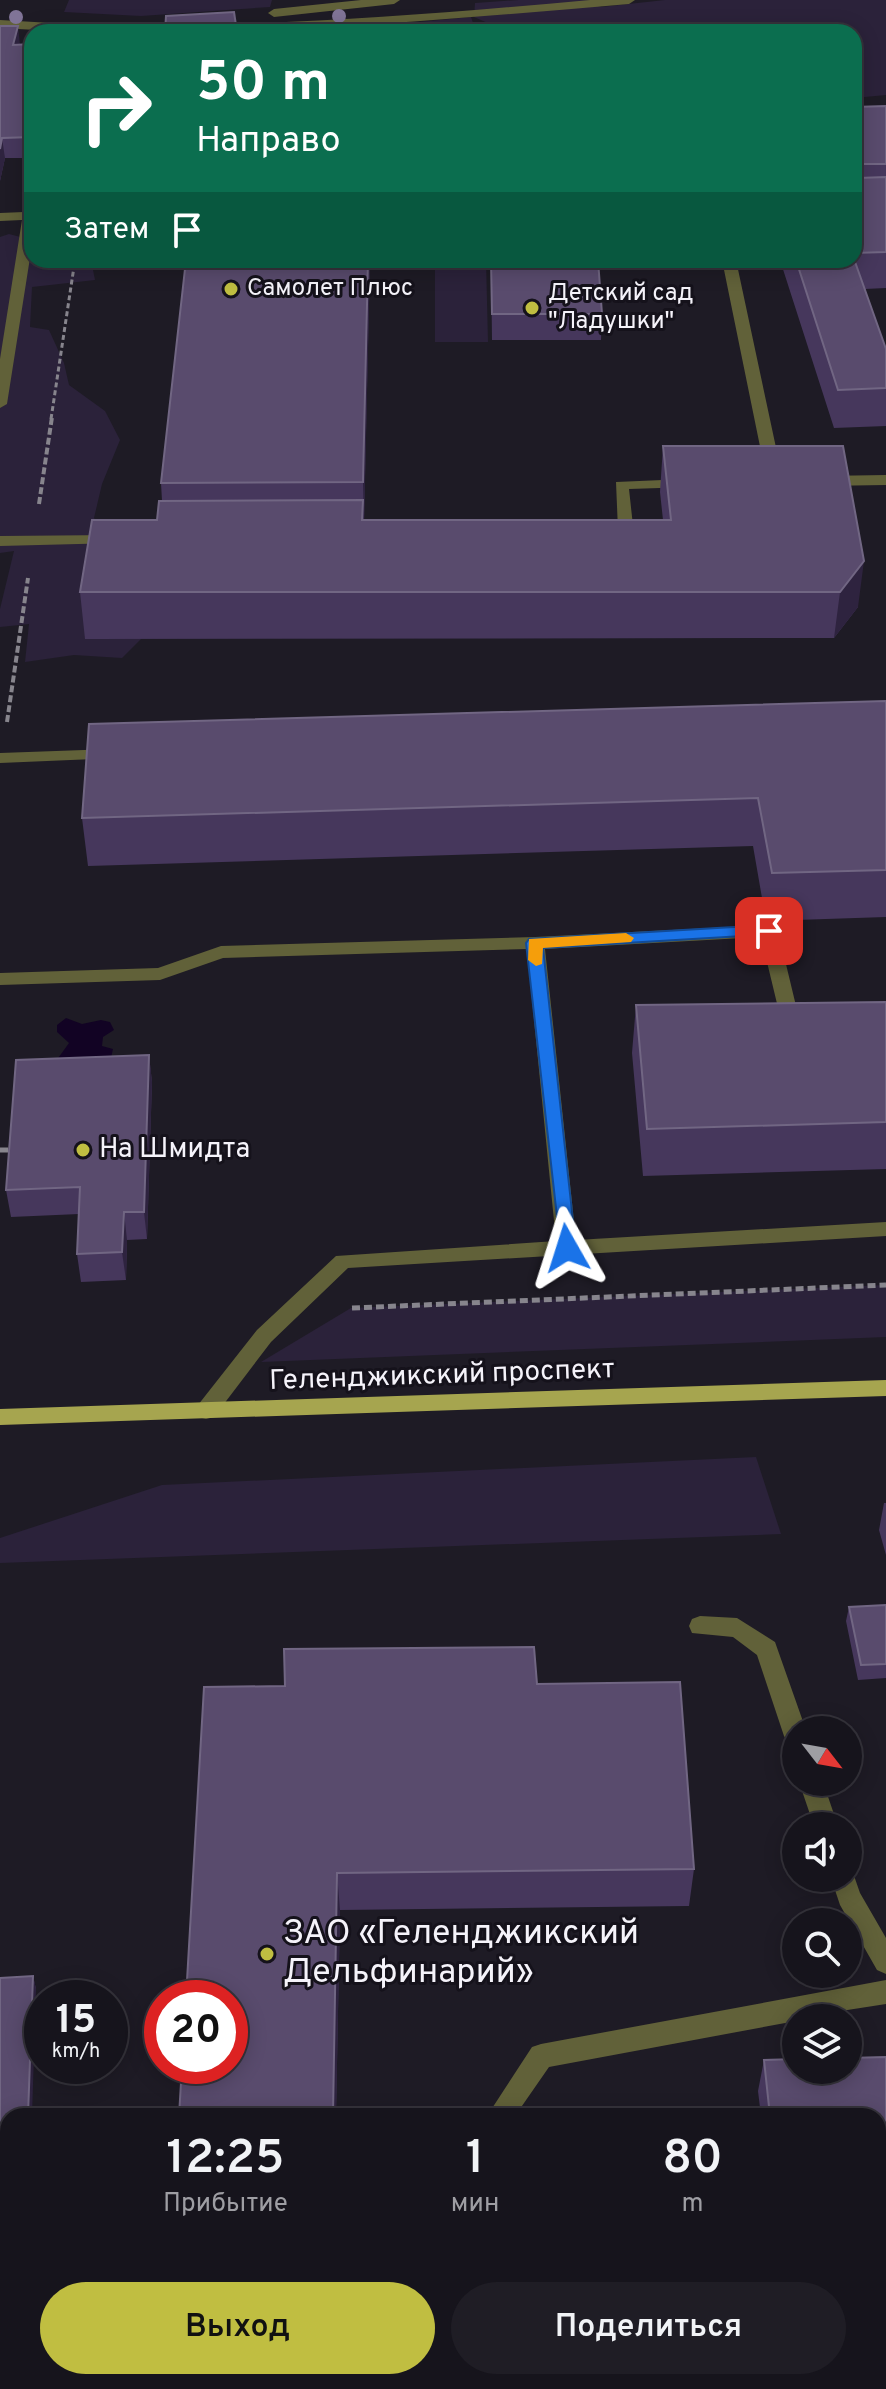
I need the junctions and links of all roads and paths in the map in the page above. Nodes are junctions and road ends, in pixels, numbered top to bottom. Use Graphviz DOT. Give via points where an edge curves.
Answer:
graph roads {
  1 [pos="394,0"];
  2 [pos="629,0"];
  3 [pos="0,24"];
  4 [pos="178,24"];
  5 [pos="303,24"];
  6 [pos="24,26"];
  7 [pos="24,212"];
  8 [pos="0,217"];
  9 [pos="24,259"];
  10 [pos="731,268"];
  11 [pos="0,404"];
  12 [pos="886,480"];
  13 [pos="698,484"];
  14 [pos="595,535"];
  15 [pos="127,540"];
  16 [pos="0,541"];
  17 [pos="130,753"];
  18 [pos="0,758"];
  19 [pos="535,943"];
  20 [pos="0,979"];
  21 [pos="817,1015"];
  22 [pos="0,1150"];
  23 [pos="11,1150"];
  24 [pos="886,1229"];
  25 [pos="567,1248"];
  26 [pos="886,1285"];
  27 [pos="351,1308"];
  28 [pos="886,1388"];
  29 [pos="206,1411"];
  30 [pos="0,1417"];
  31 [pos="700,1626"];
  32 [pos="789,1716"];
  33 [pos="847,1892"];
  34 [pos="886,1962"];
  35 [pos="886,1992"];
  36 [pos="505,2108"];
  1 -- 4 [label="street"];
  2 -- 5 [label="street" via="374,23"];
  3 -- 6 [label="street"];
  7 -- 8 [label="street"];
  9 -- 11 [label="street"];
  10 -- 12 [label="street" via="784,482"];
  13 -- 14 [label="street" via="621,485 626,535"];
  15 -- 16 [label="street"];
  17 -- 18 [label="street"];
  19 -- 20 [label="street" via="221,952 160,974"];
  19 -- 21 [label="street" via="769,931 789,1016"];
  19 -- 25 [label="street"];
  22 -- 23 [label="path"];
  24 -- 25 [label="street"];
  25 -- 29 [label="street" via="343,1261 264,1336"];
  26 -- 27 [label="path"];
  28 -- 29 [label="main road, Геленджикский проспект"];
  29 -- 30 [label="main road, Геленджикский проспект"];
  31 -- 32 [label="street" via="737,1628 767,1649"];
  33 -- 34 [label="street"];
  35 -- 36 [label="street" via="541,2056"];
}
